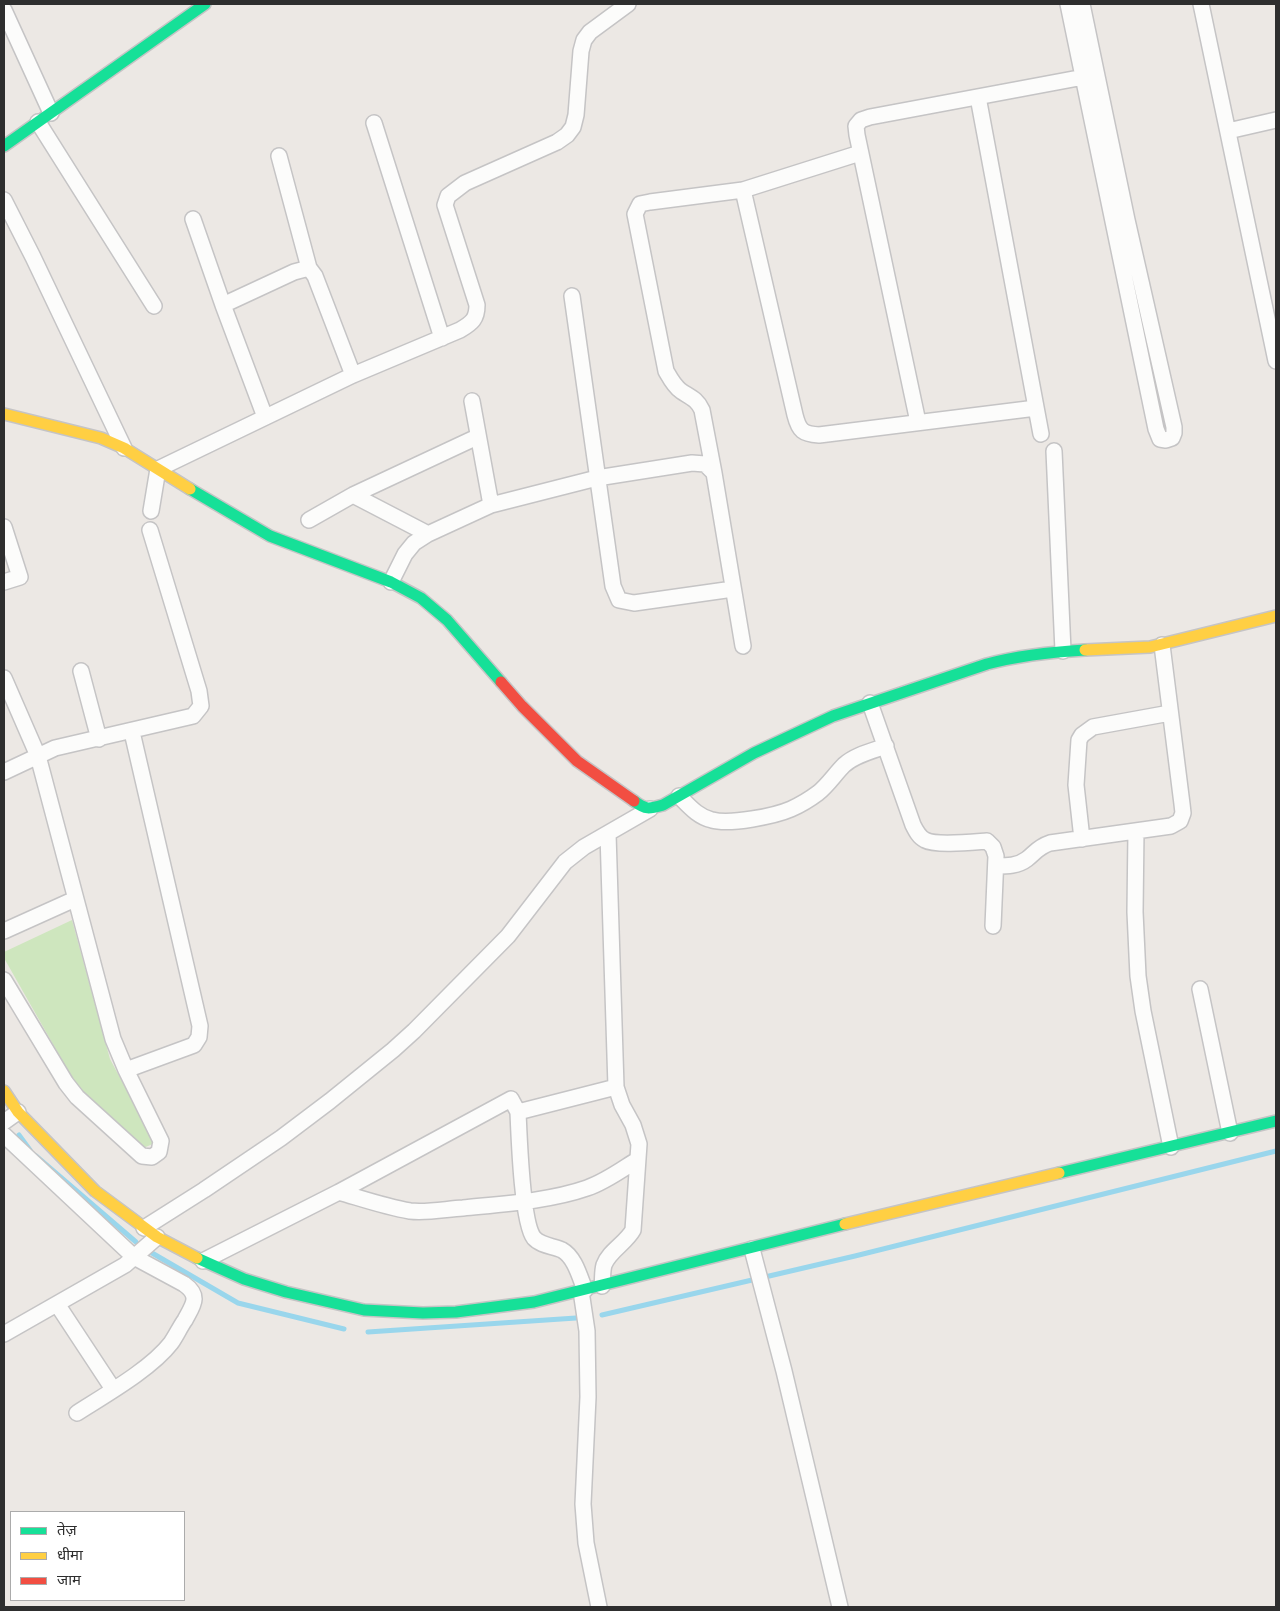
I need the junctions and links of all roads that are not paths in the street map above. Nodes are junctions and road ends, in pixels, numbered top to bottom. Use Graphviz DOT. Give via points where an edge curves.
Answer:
graph roads {
  1 [pos="205,4"];
  2 [pos="628,4"];
  3 [pos="1068,4"];
  4 [pos="1082,4"];
  5 [pos="1201,4"];
  6 [pos="4,10"];
  7 [pos="1091,75"];
  8 [pos="978,97"];
  9 [pos="51,113"];
  10 [pos="1276,120"];
  11 [pos="38,122"];
  12 [pos="374,123"];
  13 [pos="1228,131"];
  14 [pos="4,146"];
  15 [pos="860,152"];
  16 [pos="279,156"];
  17 [pos="743,190"];
  18 [pos="4,200"];
  19 [pos="193,219"];
  20 [pos="310,268"];
  21 [pos="572,296"];
  22 [pos="223,305"];
  23 [pos="154,306"];
  24 [pos="442,338"];
  25 [pos="1276,361"];
  26 [pos="353,375"];
  27 [pos="472,401"];
  28 [pos="1036,408"];
  29 [pos="4,414"];
  30 [pos="265,417"];
  31 [pos="918,422"];
  32 [pos="1041,434"];
  33 [pos="478,437"];
  34 [pos="124,448"];
  35 [pos="1054,450"];
  36 [pos="158,469"];
  37 [pos="714,473"];
  38 [pos="597,478"];
  39 [pos="353,495"];
  40 [pos="491,505"];
  41 [pos="151,511"];
  42 [pos="309,520"];
  43 [pos="4,527"];
  44 [pos="150,530"];
  45 [pos="428,534"];
  46 [pos="4,582"];
  47 [pos="391,582"];
  48 [pos="733,589"];
  49 [pos="1276,616"];
  50 [pos="1162,645"];
  51 [pos="743,646"];
  52 [pos="1063,651"];
  53 [pos="81,671"];
  54 [pos="4,678"];
  55 [pos="870,703"];
  56 [pos="1170,713"];
  57 [pos="132,732"];
  58 [pos="98,739"];
  59 [pos="886,746"];
  60 [pos="38,756"];
  61 [pos="4,772"];
  62 [pos="679,796"];
  63 [pos="650,809"];
  64 [pos="1136,831"];
  65 [pos="608,834"];
  66 [pos="1082,838"];
  67 [pos="996,866"];
  68 [pos="75,898"];
  69 [pos="994,926"];
  70 [pos="4,931"];
  71 [pos="4,980"];
  72 [pos="1200,989"];
  73 [pos="126,1070"];
  74 [pos="616,1087"];
  75 [pos="4,1091"];
  76 [pos="18,1112"];
  77 [pos="518,1112"];
  78 [pos="4,1122"];
  79 [pos="1276,1122"];
  80 [pos="1230,1133"];
  81 [pos="4,1135"];
  82 [pos="1171,1147"];
  83 [pos="637,1160"];
  84 [pos="340,1192"];
  85 [pos="524,1202"];
  86 [pos="144,1228"];
  87 [pos="157,1237"];
  88 [pos="752,1249"];
  89 [pos="134,1257"];
  90 [pos="203,1261"];
  91 [pos="602,1286"];
  92 [pos="583,1290"];
  93 [pos="57,1304"];
  94 [pos="4,1334"];
  95 [pos="112,1389"];
  96 [pos="77,1413"];
  97 [pos="599,1607"];
  98 [pos="840,1607"];
  1 -- 9 [label="street"];
  2 -- 24 [label="street" via="584,40 576,115 567,135 466,183 448,196 445,205 477,304 477,314 471,324"];
  3 -- 7 [label="street"];
  4 -- 7 [label="street"];
  5 -- 13 [label="street"];
  6 -- 9 [label="street"];
  7 -- 7 [label="street" via="1174,427 1172,438 1166,440 1160,439 1156,429"];
  7 -- 8 [label="street"];
  8 -- 15 [label="street" via="861,120 856,126"];
  8 -- 28 [label="street"];
  9 -- 11 [label="street"];
  10 -- 13 [label="street"];
  11 -- 14 [label="street"];
  11 -- 23 [label="street"];
  12 -- 24 [label="street"];
  13 -- 25 [label="street"];
  15 -- 17 [label="street"];
  15 -- 31 [label="street"];
  16 -- 20 [label="street"];
  17 -- 31 [label="street" via="798,427 807,434 819,435"];
  17 -- 37 [label="street" via="640,204 635,214 666,371 680,390 699,402"];
  18 -- 34 [label="street"];
  19 -- 22 [label="street"];
  20 -- 22 [label="street" via="294,272"];
  20 -- 26 [label="street"];
  21 -- 38 [label="street"];
  22 -- 30 [label="street"];
  24 -- 26 [label="street"];
  26 -- 30 [label="street"];
  27 -- 33 [label="street"];
  28 -- 31 [label="street"];
  28 -- 32 [label="street"];
  29 -- 34 [label="street" via="101,438"];
  30 -- 36 [label="street"];
  33 -- 39 [label="street"];
  33 -- 40 [label="street"];
  34 -- 36 [label="street"];
  35 -- 52 [label="street"];
  36 -- 41 [label="street"];
  36 -- 47 [label="street" via="270,536"];
  37 -- 38 [label="street" via="705,464 692,463"];
  37 -- 48 [label="street"];
  38 -- 40 [label="street"];
  38 -- 48 [label="street" via="613,586 619,600 634,603"];
  39 -- 42 [label="street"];
  39 -- 45 [label="street"];
  40 -- 45 [label="street"];
  43 -- 46 [label="street" via="20,578"];
  44 -- 57 [label="street" via="201,706 193,716"];
  45 -- 47 [label="street" via="405,554"];
  47 -- 63 [label="street" via="421,598 447,620 522,706 578,760 641,806"];
  48 -- 51 [label="street"];
  49 -- 50 [label="street"];
  50 -- 52 [label="street"];
  50 -- 56 [label="street"];
  52 -- 55 [label="street" via="1013,657"];
  53 -- 58 [label="street"];
  54 -- 60 [label="street"];
  55 -- 59 [label="street"];
  55 -- 62 [label="street" via="833,716 754,753"];
  56 -- 64 [label="street" via="1183,813 1180,821 1171,826"];
  56 -- 66 [label="street" via="1093,727 1082,734 1076,779"];
  57 -- 58 [label="street"];
  57 -- 73 [label="street" via="200,1026 194,1045"];
  58 -- 60 [label="street" via="56,748"];
  59 -- 62 [label="street" via="846,764 818,794 792,809 769,816 727,822 712,820 698,814"];
  59 -- 67 [label="street" via="919,836 927,842 987,842 993,847"];
  60 -- 61 [label="street"];
  60 -- 68 [label="street"];
  62 -- 63 [label="street"];
  63 -- 65 [label="street"];
  64 -- 66 [label="street"];
  64 -- 82 [label="street" via="1138,976"];
  65 -- 74 [label="street"];
  65 -- 86 [label="street" via="565,862 508,936 392,1050 274,1143"];
  66 -- 67 [label="street" via="1041,846 1019,864"];
  67 -- 69 [label="street"];
  68 -- 70 [label="street"];
  68 -- 73 [label="street" via="114,1039"];
  71 -- 73 [label="street" via="66,1083 142,1156 152,1157 160,1152 161,1141"];
  72 -- 80 [label="street"];
  74 -- 77 [label="street"];
  74 -- 83 [label="street" via="637,1137"];
  75 -- 76 [label="street"];
  76 -- 78 [label="street"];
  76 -- 86 [label="street" via="94,1190"];
  77 -- 84 [label="street" via="511,1099"];
  77 -- 85 [label="street"];
  79 -- 80 [label="street"];
  80 -- 82 [label="street"];
  81 -- 89 [label="street"];
  82 -- 88 [label="street"];
  83 -- 85 [label="street" via="589,1188"];
  83 -- 91 [label="street" via="633,1230 605,1263"];
  84 -- 85 [label="street" via="412,1211"];
  84 -- 90 [label="street"];
  85 -- 92 [label="street" via="534,1237 568,1254"];
  86 -- 87 [label="street"];
  87 -- 89 [label="street"];
  87 -- 90 [label="street"];
  88 -- 91 [label="street"];
  88 -- 98 [label="street"];
  89 -- 93 [label="street"];
  89 -- 95 [label="street" via="190,1288 194,1304 162,1353"];
  90 -- 92 [label="street" via="244,1279 364,1310 449,1313 534,1302"];
  91 -- 92 [label="street"];
  92 -- 97 [label="street" via="588,1331 583,1504 586,1543"];
  93 -- 94 [label="street"];
  93 -- 95 [label="street"];
  95 -- 96 [label="street"];
}
